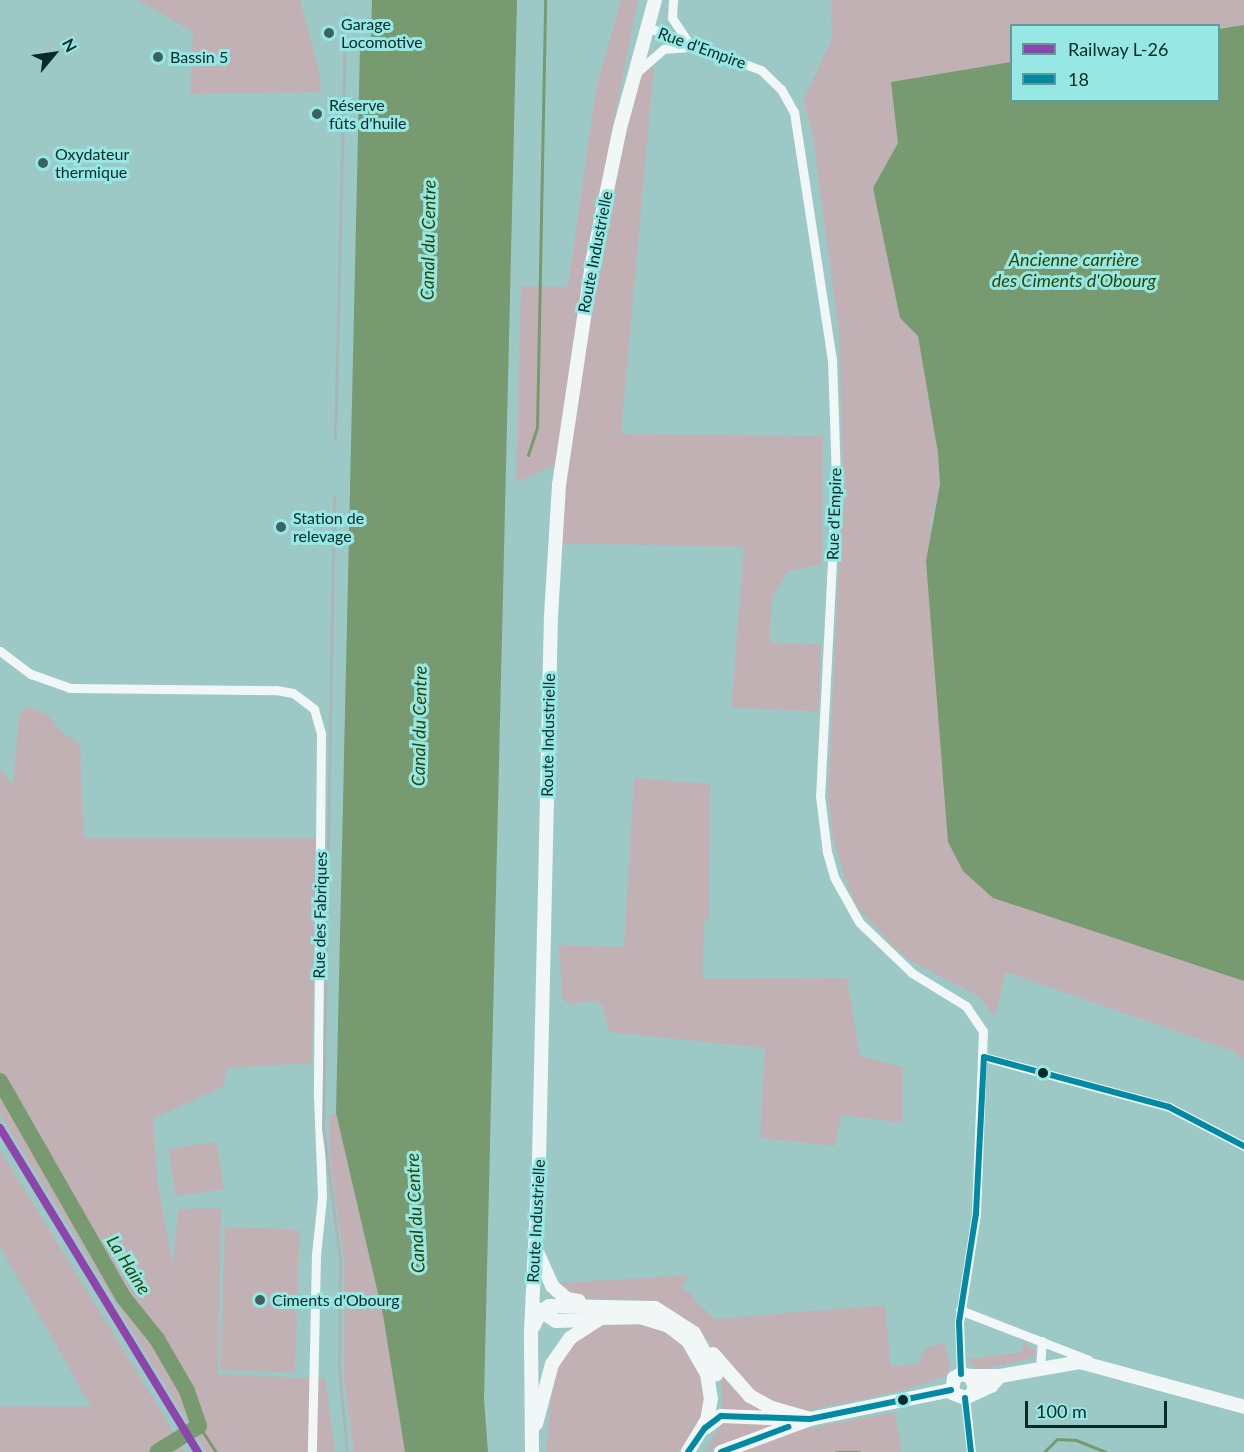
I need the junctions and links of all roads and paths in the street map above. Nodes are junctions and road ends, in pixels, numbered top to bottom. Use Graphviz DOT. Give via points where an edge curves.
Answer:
graph roads {
  1 [pos="655,0"];
  2 [pos="673,0"];
  3 [pos="647,27"];
  4 [pos="694,47"];
  5 [pos="634,74"];
  6 [pos="0,651"];
  7 [pos="984,1057"];
  8 [pos="1244,1146"];
  9 [pos="537,1234"];
  10 [pos="536,1306"];
  11 [pos="641,1306"];
  12 [pos="960,1310"];
  13 [pos="602,1318"];
  14 [pos="698,1338"];
  15 [pos="1042,1341"];
  16 [pos="1040,1368"];
  17 [pos="1109,1368"];
  18 [pos="966,1375"];
  19 [pos="1000,1376"];
  20 [pos="951,1390"];
  21 [pos="968,1396"];
  22 [pos="1244,1407"];
  23 [pos="716,1418"];
  24 [pos="810,1419"];
  25 [pos="705,1428"];
  26 [pos="532,1446"];
  27 [pos="312,1452"];
  28 [pos="688,1452"];
  29 [pos="699,1452"];
  30 [pos="721,1452"];
  31 [pos="971,1452"];
  1 -- 3 [label="main road, Rue d'Empire"];
  2 -- 4 [label="street" via="672,18 684,39"];
  3 -- 4 [label="street, Rue d'Empire"];
  3 -- 5 [label="main road, Route Industrielle"];
  4 -- 5 [label="street" via="664,50"];
  4 -- 7 [label="street, Rue d'Empire" via="761,70 788,99 797,127 832,359 836,482 820,796 834,876 859,922 886,951 975,1014 983,1031"];
  5 -- 9 [label="main road, Route Industrielle" via="587,288 555,531"];
  6 -- 27 [label="street, Rue des Fabriques" via="31,674 70,688 276,690 293,693 314,709 321,734 318,1096 322,1197 316,1255"];
  7 -- 8 [label="street" via="1169,1107"];
  7 -- 12 [label="street, Rue d'Empire" via="975,1214"];
  9 -- 10 [label="main road, Route Industrielle"];
  9 -- 11 [label="main road" via="539,1260 560,1295 577,1301"];
  10 -- 11 [label="main road"];
  10 -- 13 [label="main road" via="565,1322"];
  10 -- 26 [label="main road, Route Industrielle" via="531,1332"];
  11 -- 14 [label="main road" via="667,1313"];
  12 -- 15 [label="street"];
  12 -- 18 [label="street, Rue d'Empire"];
  13 -- 25 [label="main road" via="656,1320 688,1341 710,1384"];
  13 -- 26 [label="main road" via="578,1332 559,1351 548,1375"];
  14 -- 23 [label="main road" via="716,1376"];
  14 -- 24 [label="main road" via="750,1396 772,1408"];
  15 -- 16 [label="street"];
  15 -- 17 [label="street"];
  16 -- 17 [label="main road" via="1080,1362"];
  16 -- 19 [label="main road"];
  17 -- 22 [label="main road" via="1179,1392"];
  18 -- 19 [label="main road"];
  18 -- 20 [label="main road" via="954,1378"];
  18 -- 21 [label="main road" via="975,1387"];
  19 -- 21 [label="main road"];
  20 -- 21 [label="main road" via="955,1396"];
  20 -- 24 [label="main road"];
  21 -- 31 [label="street"];
  23 -- 24 [label="main road"];
  23 -- 25 [label="main road"];
  23 -- 29 [label="main road"];
  24 -- 30 [label="main road"];
  25 -- 28 [label="main road"];
}
